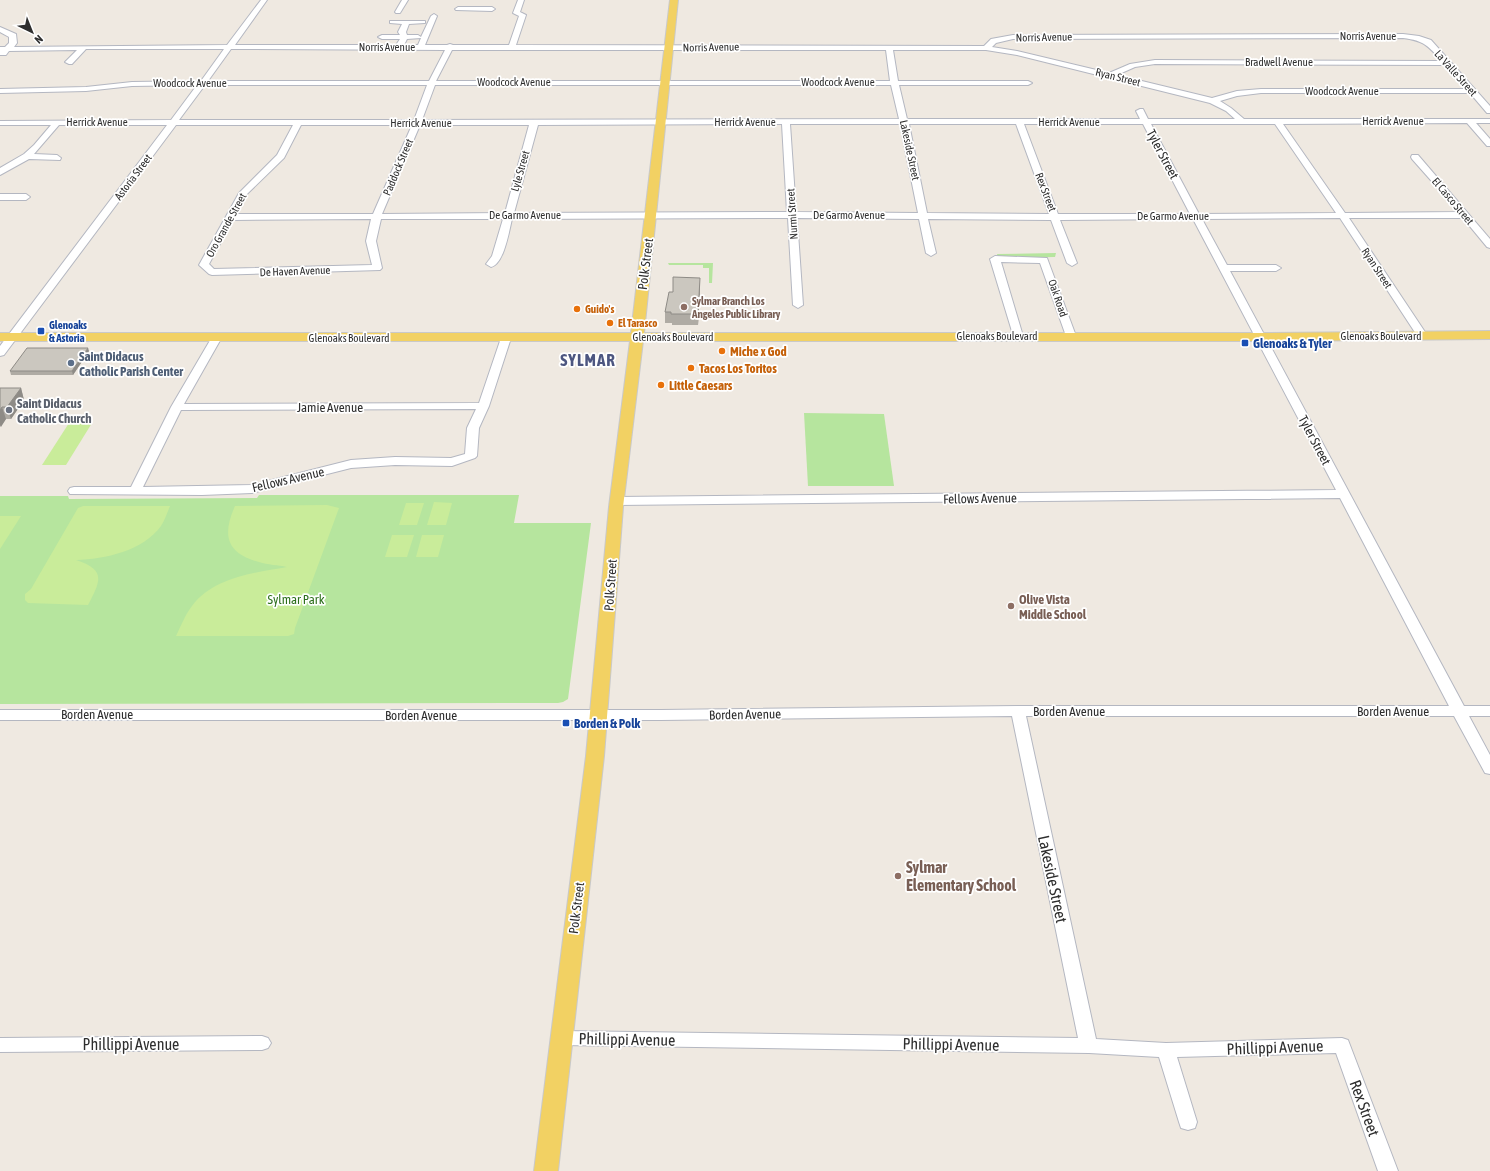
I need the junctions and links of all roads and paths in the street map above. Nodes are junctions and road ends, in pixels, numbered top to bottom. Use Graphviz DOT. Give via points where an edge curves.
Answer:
graph roads {
  1 [pos="264,0"];
  2 [pos="405,0"];
  3 [pos="479,0"];
  4 [pos="521,0"];
  5 [pos="674,0"];
  6 [pos="458,9"];
  7 [pos="476,9"];
  8 [pos="492,9"];
  9 [pos="398,12"];
  10 [pos="434,16"];
  11 [pos="392,22"];
  12 [pos="407,22"];
  13 [pos="423,22"];
  14 [pos="0,28"];
  15 [pos="382,37"];
  16 [pos="405,37"];
  17 [pos="418,37"];
  18 [pos="1419,38"];
  19 [pos="399,46"];
  20 [pos="421,46"];
  21 [pos="450,46"];
  22 [pos="84,47"];
  23 [pos="228,47"];
  24 [pos="512,47"];
  25 [pos="889,47"];
  26 [pos="669,48"];
  27 [pos="986,48"];
  28 [pos="4,49"];
  29 [pos="0,56"];
  30 [pos="69,62"];
  31 [pos="1448,62"];
  32 [pos="1112,75"];
  33 [pos="432,82"];
  34 [pos="664,82"];
  35 [pos="894,82"];
  36 [pos="202,83"];
  37 [pos="1028,83"];
  38 [pos="0,91"];
  39 [pos="1472,91"];
  40 [pos="1213,101"];
  41 [pos="1140,111"];
  42 [pos="1490,111"];
  43 [pos="0,122"];
  44 [pos="174,122"];
  45 [pos="300,122"];
  46 [pos="660,122"];
  47 [pos="786,122"];
  48 [pos="904,122"];
  49 [pos="1019,122"];
  50 [pos="1146,122"];
  51 [pos="1242,122"];
  52 [pos="1278,122"];
  53 [pos="1469,122"];
  54 [pos="1490,122"];
  55 [pos="58,123"];
  56 [pos="417,123"];
  57 [pos="534,123"];
  58 [pos="1490,144"];
  59 [pos="27,156"];
  60 [pos="1415,157"];
  61 [pos="57,158"];
  62 [pos="0,172"];
  63 [pos="0,197"];
  64 [pos="26,197"];
  65 [pos="377,215"];
  66 [pos="792,215"];
  67 [pos="1466,215"];
  68 [pos="507,216"];
  69 [pos="651,216"];
  70 [pos="924,216"];
  71 [pos="1196,216"];
  72 [pos="1343,216"];
  73 [pos="231,217"];
  74 [pos="1055,217"];
  75 [pos="1486,237"];
  76 [pos="1490,245"];
  77 [pos="931,253"];
  78 [pos="1072,262"];
  79 [pos="491,264"];
  80 [pos="377,268"];
  81 [pos="1224,268"];
  82 [pos="1276,268"];
  83 [pos="212,272"];
  84 [pos="798,305"];
  85 [pos="1490,335"];
  86 [pos="1018,336"];
  87 [pos="1071,336"];
  88 [pos="1422,336"];
  89 [pos="6,337"];
  90 [pos="636,337"];
  91 [pos="1260,337"];
  92 [pos="217,338"];
  93 [pos="506,338"];
  94 [pos="0,353"];
  95 [pos="483,406"];
  96 [pos="176,408"];
  97 [pos="74,491"];
  98 [pos="135,491"];
  99 [pos="1344,494"];
  100 [pos="617,501"];
  101 [pos="1459,710"];
  102 [pos="1018,711"];
  103 [pos="1490,711"];
  104 [pos="0,714"];
  105 [pos="599,715"];
  106 [pos="1490,769"];
  107 [pos="560,1038"];
  108 [pos="262,1043"];
  109 [pos="0,1045"];
  110 [pos="1342,1045"];
  111 [pos="1089,1046"];
  112 [pos="1166,1050"];
  113 [pos="1188,1122"];
  114 [pos="546,1171"];
  115 [pos="1388,1171"];
  1 -- 23 [label="street, Astoria Street"];
  2 -- 9 [label="street"];
  3 -- 7 [label="street"];
  4 -- 24 [label="street" via="516,13 523,15"];
  5 -- 26 [label="main road, Polk Street"];
  6 -- 7 [label="street"];
  7 -- 8 [label="street"];
  10 -- 20 [label="street"];
  11 -- 12 [label="street"];
  12 -- 13 [label="street"];
  12 -- 16 [label="street" via="402,32"];
  14 -- 28 [label="street" via="13,36 13,43"];
  15 -- 16 [label="street"];
  16 -- 17 [label="street"];
  16 -- 19 [label="street"];
  18 -- 27 [label="street, Norris Avenue" via="1013,37 994,41"];
  18 -- 31 [label="street, La Valle Street" via="1428,42"];
  19 -- 20 [label="street, Norris Avenue"];
  19 -- 23 [label="street, Norris Avenue"];
  20 -- 21 [label="street, Norris Avenue"];
  21 -- 24 [label="street, Norris Avenue"];
  21 -- 33 [label="street, Paddock Street"];
  22 -- 23 [label="street, Norris Avenue"];
  22 -- 28 [label="street, Norris Avenue"];
  22 -- 30 [label="street"];
  23 -- 36 [label="street, Astoria Street"];
  24 -- 26 [label="street, Norris Avenue"];
  25 -- 26 [label="street, Norris Avenue"];
  25 -- 27 [label="street, Norris Avenue"];
  25 -- 35 [label="street, Lakeside Street"];
  26 -- 34 [label="main road, Polk Street"];
  27 -- 32 [label="street, Ryan Street"];
  28 -- 29 [label="street"];
  31 -- 32 [label="street, Bradwell Avenue" via="1155,62 1134,64"];
  31 -- 39 [label="street, La Valle Street"];
  32 -- 40 [label="street, Ryan Street"];
  33 -- 34 [label="street, Woodcock Avenue"];
  33 -- 36 [label="street, Woodcock Avenue"];
  33 -- 56 [label="street, Paddock Street"];
  34 -- 35 [label="street, Woodcock Avenue"];
  34 -- 46 [label="main road, Polk Street"];
  35 -- 37 [label="street, Woodcock Avenue"];
  35 -- 48 [label="street, Lakeside Street"];
  36 -- 38 [label="street, Woodcock Avenue"];
  36 -- 44 [label="street, Astoria Street"];
  39 -- 40 [label="street, Woodcock Avenue" via="1261,91 1225,95"];
  39 -- 42 [label="street, La Valle Street"];
  40 -- 51 [label="street, Ryan Street" via="1226,106"];
  41 -- 50 [label="street, Tyler Street"];
  43 -- 55 [label="street, Herrick Avenue"];
  44 -- 45 [label="street, Herrick Avenue"];
  44 -- 55 [label="street, Herrick Avenue"];
  44 -- 89 [label="street, Astoria Street"];
  45 -- 56 [label="street, Herrick Avenue"];
  45 -- 73 [label="street, Oro Grande Street" via="281,156 243,192"];
  46 -- 47 [label="street, Herrick Avenue"];
  46 -- 57 [label="street, Herrick Avenue"];
  46 -- 69 [label="main road, Polk Street"];
  47 -- 48 [label="street, Herrick Avenue"];
  47 -- 66 [label="street, Nurmi Street"];
  48 -- 49 [label="street, Herrick Avenue"];
  48 -- 70 [label="street, Lakeside Street"];
  49 -- 50 [label="street, Herrick Avenue"];
  49 -- 74 [label="street, Rex Street"];
  50 -- 51 [label="street, Herrick Avenue"];
  50 -- 71 [label="street, Tyler Street"];
  51 -- 52 [label="street, Herrick Avenue"];
  52 -- 53 [label="street, Herrick Avenue"];
  52 -- 72 [label="street, Ryan Street"];
  53 -- 54 [label="street, Herrick Avenue"];
  53 -- 58 [label="street"];
  55 -- 59 [label="street"];
  56 -- 57 [label="street, Herrick Avenue"];
  56 -- 65 [label="street, Paddock Street"];
  57 -- 68 [label="street, Lyle Street"];
  59 -- 61 [label="street"];
  59 -- 62 [label="street"];
  60 -- 67 [label="street, El Casco Street"];
  63 -- 64 [label="street"];
  65 -- 68 [label="street, De Garmo Avenue"];
  65 -- 73 [label="street, De Garmo Avenue"];
  65 -- 80 [label="street, Paddock Street" via="371,241"];
  66 -- 69 [label="street, De Garmo Avenue"];
  66 -- 70 [label="street, De Garmo Avenue"];
  66 -- 84 [label="street, Nurmi Street"];
  67 -- 72 [label="street, De Garmo Avenue"];
  67 -- 75 [label="street, El Casco Street"];
  68 -- 69 [label="street, De Garmo Avenue"];
  68 -- 79 [label="street, Lyle Street" via="497,257"];
  69 -- 90 [label="main road, Polk Street"];
  70 -- 74 [label="street, De Garmo Avenue"];
  70 -- 77 [label="street, Lakeside Street"];
  71 -- 72 [label="street, De Garmo Avenue"];
  71 -- 74 [label="street, De Garmo Avenue"];
  71 -- 81 [label="street, Tyler Street"];
  72 -- 88 [label="street, Ryan Street"];
  73 -- 83 [label="street, Oro Grande Street" via="204,265"];
  74 -- 78 [label="street, Rex Street"];
  75 -- 76 [label="street, El Casco Street"];
  80 -- 83 [label="street, De Haven Avenue"];
  81 -- 82 [label="street"];
  81 -- 91 [label="street, Tyler Street"];
  85 -- 88 [label="main road, Glenoaks Boulevard"];
  86 -- 87 [label="main road, Glenoaks Boulevard"];
  86 -- 87 [label="street, Oak Road" via="995,259 1044,260"];
  86 -- 90 [label="main road, Glenoaks Boulevard"];
  87 -- 91 [label="main road, Glenoaks Boulevard"];
  88 -- 91 [label="main road, Glenoaks Boulevard"];
  89 -- 92 [label="main road, Glenoaks Boulevard"];
  89 -- 94 [label="street, Astoria Street"];
  90 -- 93 [label="main road, Glenoaks Boulevard"];
  90 -- 100 [label="main road, Polk Street"];
  91 -- 99 [label="street, Tyler Street"];
  92 -- 93 [label="main road, Glenoaks Boulevard"];
  92 -- 96 [label="street"];
  93 -- 95 [label="street"];
  95 -- 96 [label="street, Jamie Avenue"];
  95 -- 98 [label="street, Fellows Avenue" via="473,428 471,456 452,462 395,461 351,464 252,489"];
  96 -- 98 [label="street"];
  97 -- 98 [label="street, Fellows Avenue"];
  99 -- 100 [label="street, Fellows Avenue"];
  99 -- 101 [label="street, Tyler Street"];
  100 -- 105 [label="main road, Polk Street"];
  101 -- 102 [label="street, Borden Avenue"];
  101 -- 103 [label="street, Borden Avenue"];
  101 -- 106 [label="street, Tyler Street"];
  102 -- 105 [label="street, Borden Avenue"];
  102 -- 111 [label="street, Lakeside Street"];
  104 -- 105 [label="street, Borden Avenue"];
  105 -- 107 [label="main road, Polk Street"];
  107 -- 111 [label="street, Phillippi Avenue"];
  107 -- 114 [label="main road, Polk Street"];
  108 -- 109 [label="street, Phillippi Avenue"];
  110 -- 112 [label="street, Phillippi Avenue"];
  110 -- 115 [label="street, Rex Street"];
  111 -- 112 [label="street, Phillippi Avenue"];
  112 -- 113 [label="street"];
}
